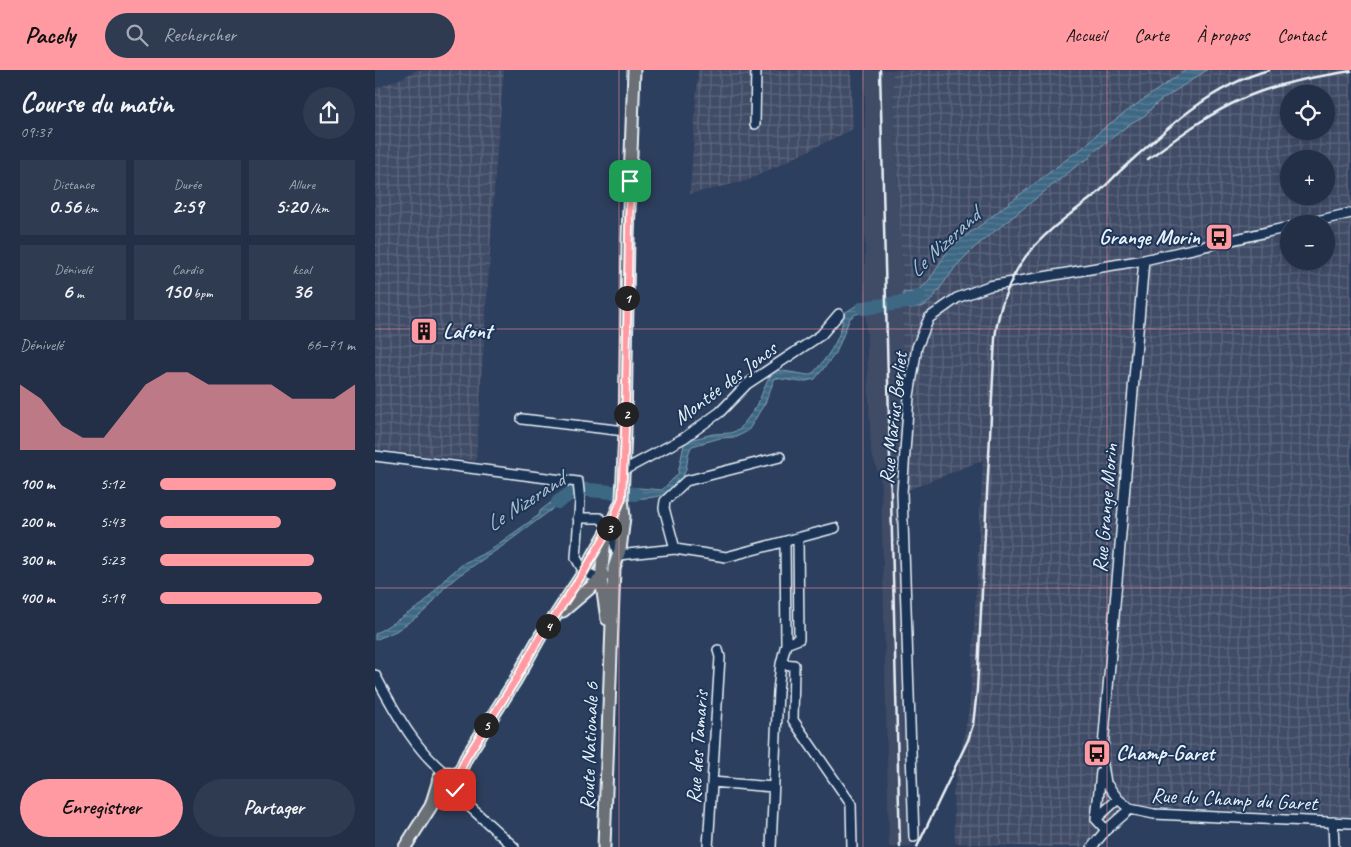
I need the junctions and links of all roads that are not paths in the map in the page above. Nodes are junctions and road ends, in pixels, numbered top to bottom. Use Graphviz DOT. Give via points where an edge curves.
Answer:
graph roads {
  1 [pos="634,70"];
  2 [pos="756,70"];
  3 [pos="755,124"];
  4 [pos="1351,213"];
  5 [pos="1335,217"];
  6 [pos="1280,229"];
  7 [pos="1144,260"];
  8 [pos="839,314"];
  9 [pos="522,419"];
  10 [pos="625,431"];
  11 [pos="375,456"];
  12 [pos="780,457"];
  13 [pos="624,470"];
  14 [pos="622,498"];
  15 [pos="578,518"];
  16 [pos="835,528"];
  17 [pos="608,530"];
  18 [pos="797,539"];
  19 [pos="785,543"];
  20 [pos="675,549"];
  21 [pos="618,555"];
  22 [pos="614,568"];
  23 [pos="584,572"];
  24 [pos="601,580"];
  25 [pos="554,618"];
  26 [pos="786,644"];
  27 [pos="611,647"];
  28 [pos="718,650"];
  29 [pos="781,664"];
  30 [pos="375,675"];
  31 [pos="1102,759"];
  32 [pos="712,782"];
  33 [pos="449,784"];
  34 [pos="773,786"];
  35 [pos="1118,799"];
  36 [pos="1129,809"];
  37 [pos="1096,819"];
  38 [pos="1333,822"];
  39 [pos="1351,823"];
  40 [pos="1106,830"];
  41 [pos="914,837"];
  42 [pos="405,847"];
  43 [pos="514,847"];
  44 [pos="604,847"];
  45 [pos="708,847"];
  46 [pos="771,847"];
  47 [pos="852,847"];
  48 [pos="1092,847"];
  49 [pos="1334,847"];
  1 -- 10 [label="main road, Route Nationale 6"];
  2 -- 3 [label="street"];
  4 -- 5 [label="street"];
  6 -- 7 [label="street, Rue Marius Berliet"];
  7 -- 31 [label="street, Rue Grange Morin"];
  7 -- 41 [label="street, Rue Marius Berliet" via="989,286 957,298 929,318 917,347 909,396 902,493"];
  8 -- 13 [label="street, Montée des Joncs" via="821,335 747,384 720,412 684,438"];
  9 -- 10 [label="street"];
  10 -- 13 [label="main road, Route Nationale 6"];
  11 -- 15 [label="street" via="578,482"];
  12 -- 20 [label="street" via="686,481 665,501"];
  13 -- 14 [label="main road, Route Nationale 6"];
  14 -- 17 [label="main road, Route Nationale 6"];
  14 -- 21 [label="main road, Route Nationale 6" via="624,517"];
  15 -- 17 [label="street" via="600,518"];
  15 -- 23 [label="street" via="576,558"];
  16 -- 18 [label="street"];
  17 -- 21 [label="street"];
  17 -- 23 [label="main road"];
  17 -- 24 [label="main road, Route Nationale 6"];
  18 -- 19 [label="street"];
  18 -- 26 [label="street" via="799,639"];
  19 -- 20 [label="street" via="726,557"];
  19 -- 26 [label="street"];
  20 -- 21 [label="street"];
  21 -- 22 [label="main road, Route Nationale 6"];
  22 -- 24 [label="main road"];
  22 -- 27 [label="main road, Route Nationale 6"];
  23 -- 24 [label="street"];
  23 -- 25 [label="main road"];
  24 -- 25 [label="main road"];
  24 -- 27 [label="main road, Route Nationale 6"];
  25 -- 33 [label="main road"];
  26 -- 29 [label="street"];
  27 -- 44 [label="main road, Route Nationale 6"];
  28 -- 32 [label="street, Rue des Tamaris"];
  29 -- 34 [label="street"];
  29 -- 47 [label="street" via="794,665 793,720 851,804"];
  30 -- 33 [label="street" via="414,740"];
  31 -- 35 [label="street, Rue Grange Morin" via="1106,782"];
  31 -- 37 [label="street, Rue Grange Morin"];
  32 -- 34 [label="street"];
  32 -- 45 [label="street, Rue des Tamaris"];
  33 -- 42 [label="main road"];
  33 -- 43 [label="street"];
  34 -- 46 [label="street"];
  35 -- 36 [label="street, Rue du Champ du Garet"];
  35 -- 37 [label="street"];
  36 -- 38 [label="street, Rue du Champ du Garet" via="1154,814"];
  36 -- 40 [label="street"];
  37 -- 40 [label="street"];
  38 -- 39 [label="street, Rue du Champ du Garet"];
  38 -- 49 [label="street"];
  40 -- 48 [label="street"];
}
